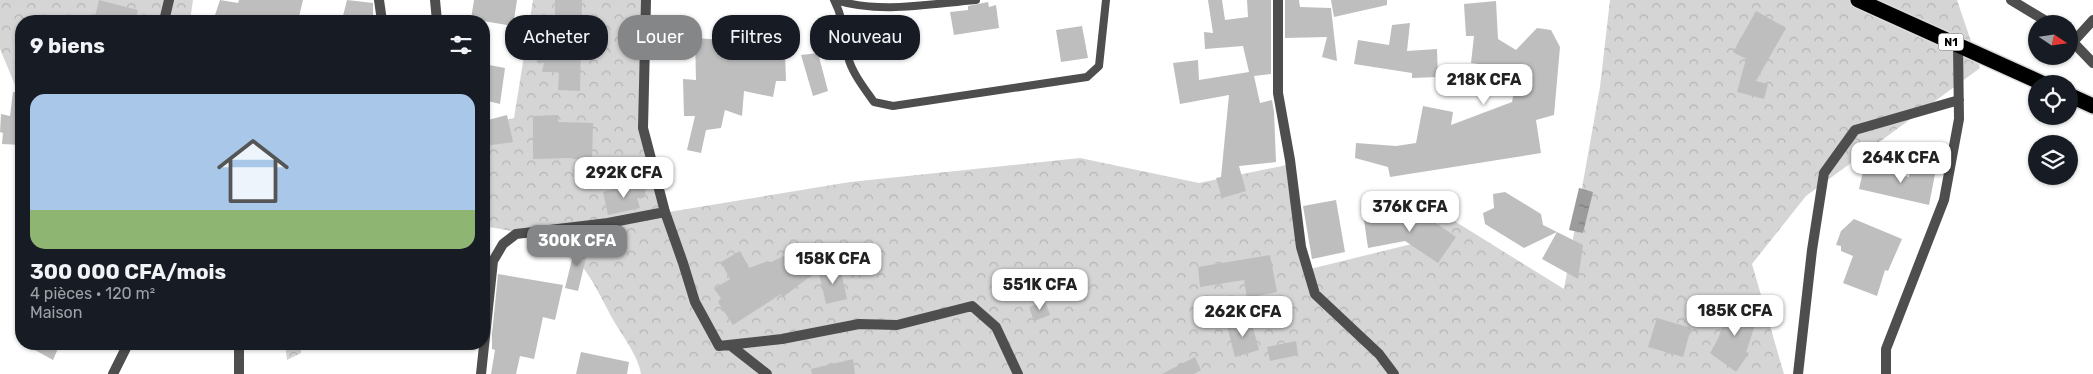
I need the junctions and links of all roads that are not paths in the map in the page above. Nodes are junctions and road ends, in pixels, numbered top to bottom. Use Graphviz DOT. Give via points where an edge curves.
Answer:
graph roads {
  1 [pos="169,0"];
  2 [pos="379,0"];
  3 [pos="435,0"];
  4 [pos="646,0"];
  5 [pos="976,0"];
  6 [pos="1106,0"];
  7 [pos="1278,0"];
  8 [pos="1858,0"];
  9 [pos="2010,0"];
  10 [pos="165,15"];
  11 [pos="381,15"];
  12 [pos="437,15"];
  13 [pos="2036,15"];
  14 [pos="2093,20"];
  15 [pos="2078,34"];
  16 [pos="1958,45"];
  17 [pos="2078,47"];
  18 [pos="2093,63"];
  19 [pos="2028,77"];
  20 [pos="2078,99"];
  21 [pos="1959,100"];
  22 [pos="2093,106"];
  23 [pos="665,212"];
  24 [pos="490,289"];
  25 [pos="730,345"];
  26 [pos="125,350"];
  27 [pos="239,350"];
  28 [pos="484,350"];
  29 [pos="113,374"];
  30 [pos="238,374"];
  31 [pos="481,374"];
  32 [pos="767,374"];
  33 [pos="1018,374"];
  34 [pos="1394,374"];
  35 [pos="1798,374"];
  36 [pos="1886,374"];
  1 -- 10 [label="street"];
  2 -- 11 [label="street"];
  3 -- 12 [label="street"];
  4 -- 23 [label="street" via="643,128"];
  5 -- 6 [label="lane" via="889,8 856,7 834,0 842,15 848,60 874,102 893,106 1087,77 1099,66"];
  7 -- 34 [label="street" via="1278,93 1302,247 1315,294 1379,354"];
  8 -- 16 [label="highway, N1"];
  9 -- 13 [label="street"];
  14 -- 15 [label="street"];
  16 -- 19 [label="highway, N1"];
  16 -- 21 [label="street"];
  17 -- 18 [label="street"];
  20 -- 22 [label="highway"];
  21 -- 35 [label="street" via="1855,130 1824,173"];
  21 -- 36 [label="street" via="1959,119 1944,200 1886,349"];
  23 -- 24 [label="street" via="608,223 516,234 503,244 493,261"];
  23 -- 25 [label="street" via="695,302 719,346"];
  25 -- 32 [label="street"];
  25 -- 33 [label="street" via="859,324 897,325 972,306 996,327"];
  26 -- 29 [label="street"];
  27 -- 30 [label="street"];
  28 -- 31 [label="street"];
}
